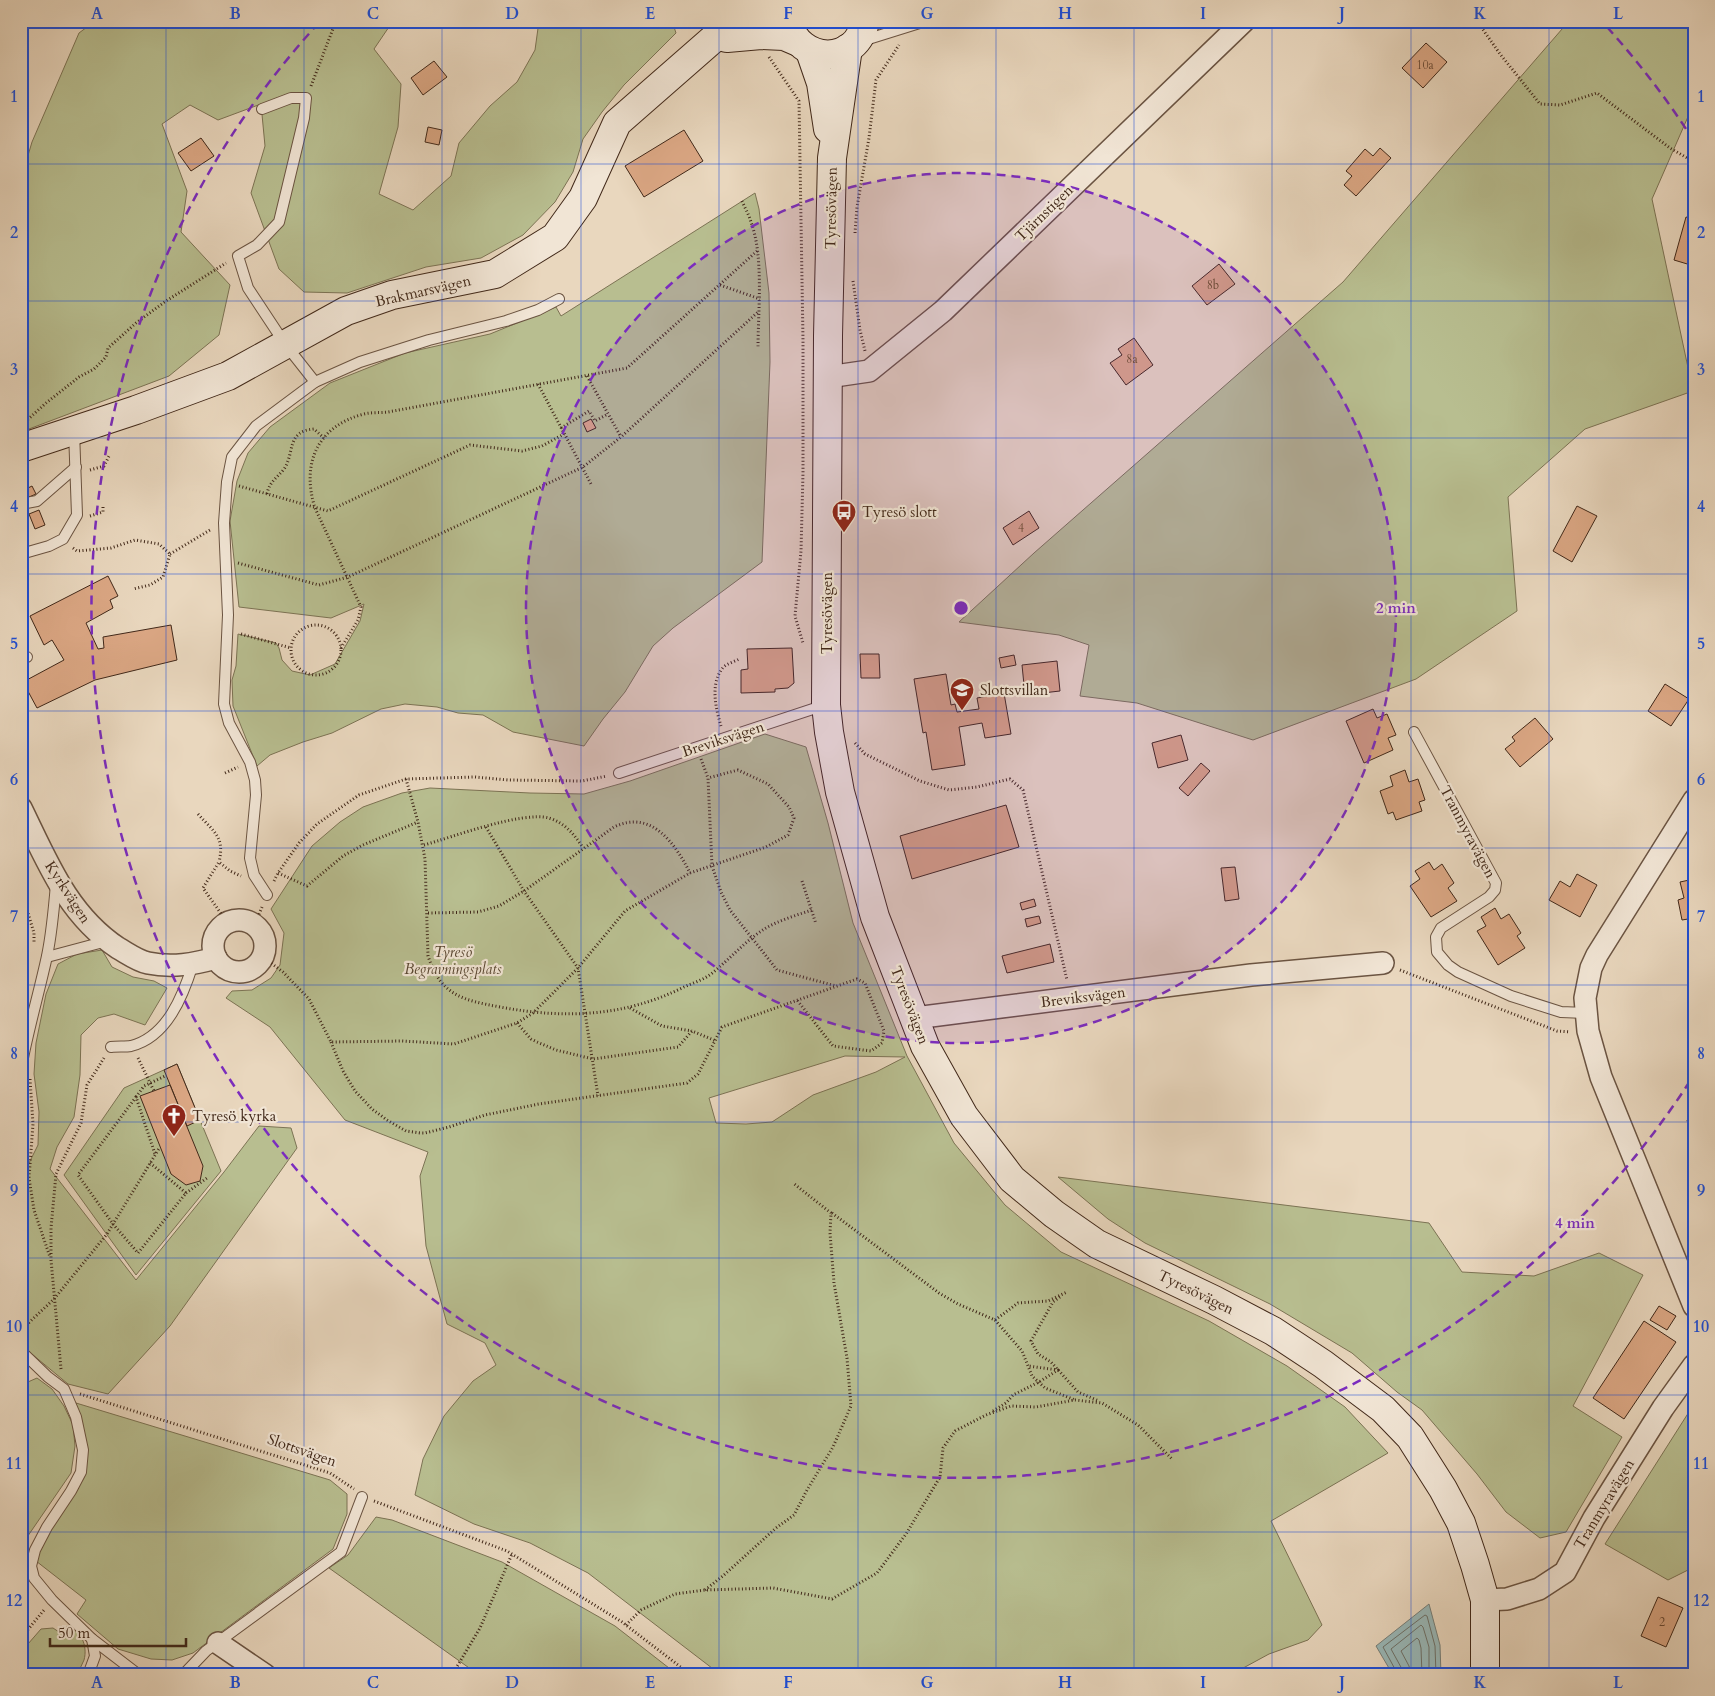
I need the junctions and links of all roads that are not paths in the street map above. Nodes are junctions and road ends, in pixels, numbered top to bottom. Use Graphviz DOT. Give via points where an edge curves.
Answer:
graph roads {
  1 [pos="926,21"];
  2 [pos="1244,21"];
  3 [pos="756,28"];
  4 [pos="799,38"];
  5 [pos="856,38"];
  6 [pos="262,109"];
  7 [pos="832,158"];
  8 [pos="559,300"];
  9 [pos="286,344"];
  10 [pos="828,377"];
  11 [pos="315,382"];
  12 [pos="74,430"];
  13 [pos="21,448"];
  14 [pos="76,467"];
  15 [pos="21,504"];
  16 [pos="21,554"];
  17 [pos="826,705"];
  18 [pos="1414,732"];
  19 [pos="619,773"];
  20 [pos="1694,800"];
  21 [pos="21,808"];
  22 [pos="57,880"];
  23 [pos="267,895"];
  24 [pos="107,941"];
  25 [pos="46,957"];
  26 [pos="216,958"];
  27 [pos="1383,963"];
  28 [pos="193,964"];
  29 [pos="915,1018"];
  30 [pos="1587,1022"];
  31 [pos="111,1047"];
  32 [pos="25,1070"];
  33 [pos="1694,1306"];
  34 [pos="21,1351"];
  35 [pos="1694,1365"];
  36 [pos="362,1497"];
  37 [pos="1485,1600"];
  38 [pos="92,1639"];
  39 [pos="218,1643"];
  40 [pos="88,1675"];
  41 [pos="139,1675"];
  42 [pos="182,1675"];
  43 [pos="265,1675"];
  44 [pos="1486,1675"];
  1 -- 5 [label="lane" via="899,31"];
  2 -- 10 [label="street, Tjärnstigen" via="942,311 869,371"];
  3 -- 4 [label="main road, Brakmarsvägen"];
  3 -- 9 [label="main road, Brakmarsvägen" via="713,39 617,123 583,198 555,237 495,274 392,295 346,311"];
  4 -- 5 [label="main road" via="826,55 840,52"];
  4 -- 7 [label="main road, Tyresövägen" via="821,83"];
  5 -- 7 [label="main road, Tyresövägen"];
  6 -- 9 [label="lane" via="290,98 306,98 279,222 257,245 238,256 248,288"];
  7 -- 10 [label="main road, Tyresövägen"];
  8 -- 11 [label="lane" via="506,321 428,340 360,362"];
  9 -- 11 [label="lane"];
  9 -- 12 [label="main road, Brakmarsvägen" via="228,376"];
  10 -- 17 [label="main road, Tyresövägen"];
  11 -- 23 [label="lane" via="256,426 232,457 227,482 224,704 229,723 250,762 255,780 250,858 254,875"];
  12 -- 13 [label="main road, Brakmarsvägen"];
  12 -- 14 [label="lane"];
  14 -- 15 [label="lane" via="37,501"];
  14 -- 16 [label="lane" via="77,515 63,539"];
  17 -- 19 [label="lane, Breviksvägen"];
  17 -- 29 [label="main road, Tyresövägen" via="840,792 875,917"];
  18 -- 30 [label="lane, Tranmyravägen" via="1496,883 1489,897 1441,928 1436,937 1437,952 1458,972 1511,996"];
  20 -- 30 [label="street" via="1597,955 1585,998"];
  21 -- 22 [label="street, Kyrkvägen"];
  22 -- 24 [label="street, Kyrkvägen" via="80,915"];
  22 -- 25 [label="lane"];
  24 -- 25 [label="lane"];
  24 -- 28 [label="street, Kyrkvägen" via="146,963 167,966"];
  25 -- 32 [label="lane" via="28,1032"];
  26 -- 26 [label="street" via="213,940 227,922 243,920 254,924 262,934 265,944 263,956 254,967 239,972 226,968"];
  26 -- 28 [label="street, Kyrkvägen"];
  27 -- 29 [label="street, Breviksvägen" via="1251,975"];
  28 -- 31 [label="lane" via="166,1024 131,1046"];
  29 -- 37 [label="main road, Tyresövägen" via="924,1046 964,1116 1012,1179 1097,1244 1273,1331 1383,1410 1410,1438 1443,1489 1460,1523"];
  30 -- 33 [label="street" via="1601,1076"];
  34 -- 38 [label="lane" via="64,1389 76,1417 83,1450 81,1472 47,1527 31,1566 34,1578 52,1600"];
  35 -- 37 [label="street, Tranmyravägen" via="1599,1510 1565,1572 1539,1589 1507,1600"];
  36 -- 39 [label="lane" via="341,1552"];
  37 -- 44 [label="main road"];
  38 -- 40 [label="lane" via="95,1656"];
  38 -- 41 [label="lane"];
  39 -- 42 [label="lane"];
  39 -- 43 [label="street"];
}
